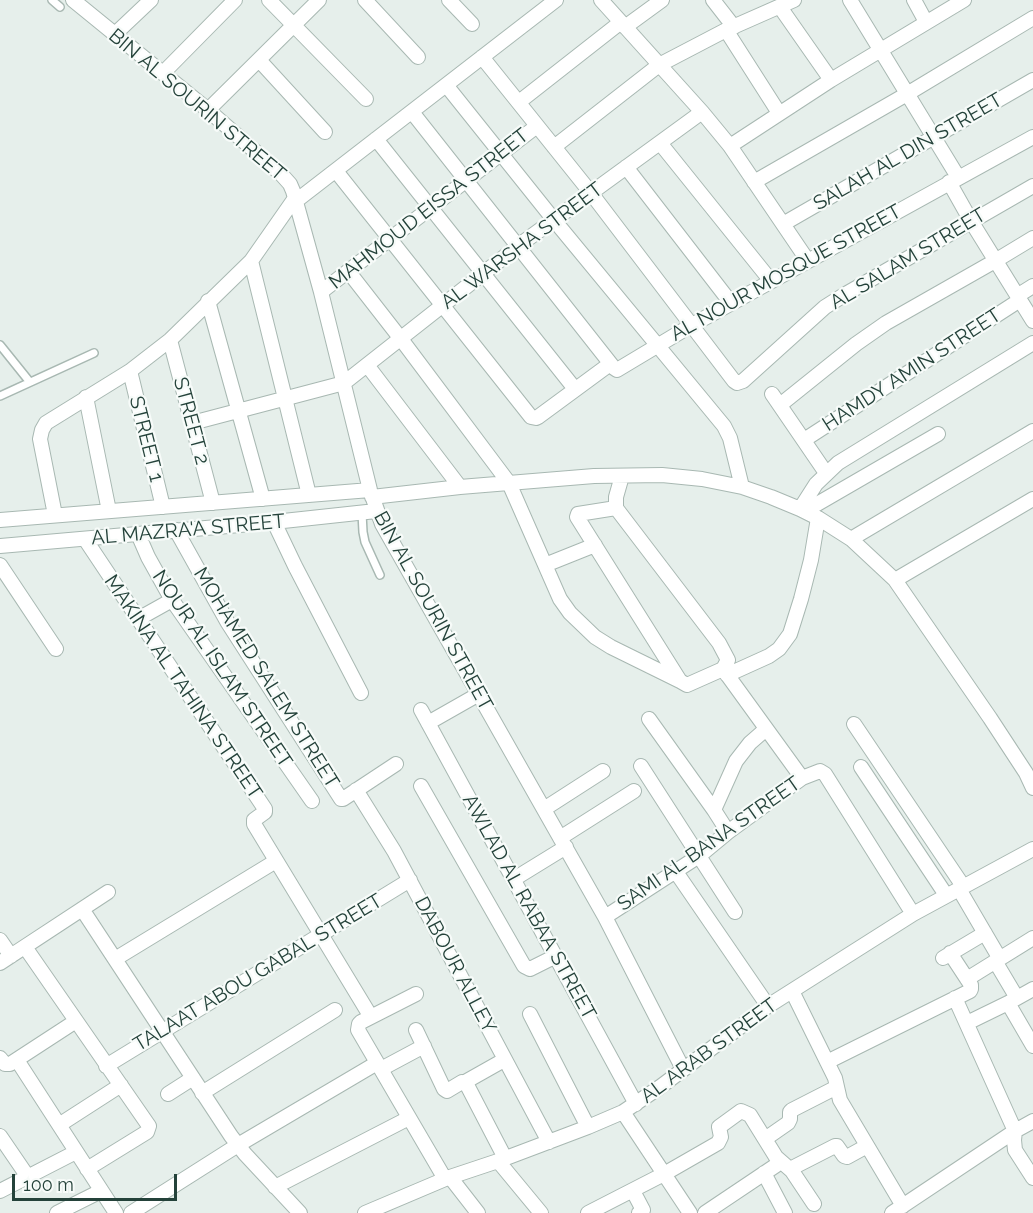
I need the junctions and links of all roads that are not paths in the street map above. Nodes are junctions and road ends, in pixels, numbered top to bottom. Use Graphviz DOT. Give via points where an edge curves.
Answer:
graph roads {
  1 [pos="52,0"];
  2 [pos="73,0"];
  3 [pos="150,0"];
  4 [pos="235,0"];
  5 [pos="269,0"];
  6 [pos="319,0"];
  7 [pos="365,0"];
  8 [pos="449,0"];
  9 [pos="556,0"];
  10 [pos="601,0"];
  11 [pos="662,0"];
  12 [pos="713,0"];
  13 [pos="850,0"];
  14 [pos="915,0"];
  15 [pos="964,0"];
  16 [pos="785,3"];
  17 [pos="538,5"];
  18 [pos="60,8"];
  19 [pos="1033,18"];
  20 [pos="927,22"];
  21 [pos="472,24"];
  22 [pos="623,24"];
  23 [pos="294,25"];
  24 [pos="730,29"];
  25 [pos="115,34"];
  26 [pos="880,50"];
  27 [pos="418,57"];
  28 [pos="482,57"];
  29 [pos="259,60"];
  30 [pos="659,65"];
  31 [pos="163,73"];
  32 [pos="831,80"];
  33 [pos="1033,80"];
  34 [pos="446,85"];
  35 [pos="907,94"];
  36 [pos="366,99"];
  37 [pos="519,102"];
  38 [pos="208,110"];
  39 [pos="412,112"];
  40 [pos="702,112"];
  41 [pos="779,113"];
  42 [pos="537,126"];
  43 [pos="325,132"];
  44 [pos="934,137"];
  45 [pos="1033,137"];
  46 [pos="376,139"];
  47 [pos="660,143"];
  48 [pos="730,146"];
  49 [pos="554,147"];
  50 [pos="501,153"];
  51 [pos="626,167"];
  52 [pos="336,171"];
  53 [pos="954,180"];
  54 [pos="465,181"];
  55 [pos="754,182"];
  56 [pos="1033,186"];
  57 [pos="591,193"];
  58 [pos="295,200"];
  59 [pos="430,208"];
  60 [pos="554,220"];
  61 [pos="971,221"];
  62 [pos="783,224"];
  63 [pos="1033,238"];
  64 [pos="390,239"];
  65 [pos="518,246"];
  66 [pos="251,261"];
  67 [pos="808,261"];
  68 [pos="995,261"];
  69 [pos="348,272"];
  70 [pos="483,274"];
  71 [pos="771,281"];
  72 [pos="1033,286"];
  73 [pos="321,292"];
  74 [pos="1018,298"];
  75 [pos="208,301"];
  76 [pos="731,303"];
  77 [pos="443,306"];
  78 [pos="1033,321"];
  79 [pos="692,325"];
  80 [pos="401,339"];
  81 [pos="170,340"];
  82 [pos="1033,343"];
  83 [pos="0,345"];
  84 [pos="658,345"];
  85 [pos="94,353"];
  86 [pos="367,365"];
  87 [pos="612,366"];
  88 [pos="130,371"];
  89 [pos="29,381"];
  90 [pos="344,383"];
  91 [pos="575,389"];
  92 [pos="0,396"];
  93 [pos="86,397"];
  94 [pos="285,398"];
  95 [pos="239,410"];
  96 [pos="192,423"];
  97 [pos="1033,431"];
  98 [pos="938,434"];
  99 [pos="804,440"];
  100 [pos="826,473"];
  101 [pos="622,476"];
  102 [pos="509,483"];
  103 [pos="460,487"];
  104 [pos="741,487"];
  105 [pos="309,495"];
  106 [pos="263,499"];
  107 [pos="1033,499"];
  108 [pos="373,500"];
  109 [pos="213,503"];
  110 [pos="181,505"];
  111 [pos="163,507"];
  112 [pos="616,508"];
  113 [pos="142,509"];
  114 [pos="802,510"];
  115 [pos="109,511"];
  116 [pos="362,513"];
  117 [pos="56,515"];
  118 [pos="818,518"];
  119 [pos="0,520"];
  120 [pos="274,522"];
  121 [pos="181,530"];
  122 [pos="976,533"];
  123 [pos="142,534"];
  124 [pos="85,539"];
  125 [pos="851,539"];
  126 [pos="595,545"];
  127 [pos="985,545"];
  128 [pos="0,546"];
  129 [pos="0,565"];
  130 [pos="545,565"];
  131 [pos="380,576"];
  132 [pos="895,580"];
  133 [pos="172,600"];
  134 [pos="138,619"];
  135 [pos="56,650"];
  136 [pos="725,672"];
  137 [pos="680,681"];
  138 [pos="361,693"];
  139 [pos="479,694"];
  140 [pos="421,710"];
  141 [pos="649,719"];
  142 [pos="428,723"];
  143 [pos="854,724"];
  144 [pos="766,729"];
  145 [pos="396,764"];
  146 [pos="641,766"];
  147 [pos="861,767"];
  148 [pos="603,771"];
  149 [pos="808,775"];
  150 [pos="421,786"];
  151 [pos="1033,788"];
  152 [pos="356,790"];
  153 [pos="634,791"];
  154 [pos="312,801"];
  155 [pos="544,809"];
  156 [pos="714,810"];
  157 [pos="728,832"];
  158 [pos="563,842"];
  159 [pos="1033,849"];
  160 [pos="699,856"];
  161 [pos="276,861"];
  162 [pos="676,872"];
  163 [pos="513,879"];
  164 [pos="410,880"];
  165 [pos="961,887"];
  166 [pos="108,891"];
  167 [pos="946,895"];
  168 [pos="82,909"];
  169 [pos="735,912"];
  170 [pos="913,914"];
  171 [pos="605,917"];
  172 [pos="985,933"];
  173 [pos="321,935"];
  174 [pos="1033,938"];
  175 [pos="0,939"];
  176 [pos="25,947"];
  177 [pos="556,956"];
  178 [pos="115,959"];
  179 [pos="5,960"];
  180 [pos="998,960"];
  181 [pos="967,979"];
  182 [pos="1033,989"];
  183 [pos="792,991"];
  184 [pos="416,994"];
  185 [pos="955,998"];
  186 [pos="1012,1000"];
  187 [pos="768,1006"];
  188 [pos="335,1010"];
  189 [pos="530,1014"];
  190 [pos="371,1017"];
  191 [pos="76,1021"];
  192 [pos="967,1023"];
  193 [pos="417,1030"];
  194 [pos="163,1031"];
  195 [pos="424,1046"];
  196 [pos="1033,1046"];
  197 [pos="0,1058"];
  198 [pos="17,1060"];
  199 [pos="504,1060"];
  200 [pos="827,1062"];
  201 [pos="106,1066"];
  202 [pos="379,1066"];
  203 [pos="683,1069"];
  204 [pos="193,1078"];
  205 [pos="465,1082"];
  206 [pos="121,1085"];
  207 [pos="837,1087"];
  208 [pos="202,1093"];
  209 [pos="168,1094"];
  210 [pos="636,1104"];
  211 [pos="623,1112"];
  212 [pos="409,1118"];
  213 [pos="1033,1121"];
  214 [pos="59,1125"];
  215 [pos="588,1127"];
  216 [pos="1015,1131"];
  217 [pos="0,1136"];
  218 [pos="765,1139"];
  219 [pos="549,1142"];
  220 [pos="238,1145"];
  221 [pos="867,1146"];
  222 [pos="76,1152"];
  223 [pos="501,1159"];
  224 [pos="785,1166"];
  225 [pos="87,1168"];
  226 [pos="764,1173"];
  227 [pos="664,1174"];
  228 [pos="28,1177"];
  229 [pos="447,1178"];
  230 [pos="1033,1178"];
  231 [pos="275,1187"];
  232 [pos="0,1191"];
  233 [pos="101,1191"];
  234 [pos="633,1191"];
  235 [pos="814,1204"];
  236 [pos="381,1210"];
  237 [pos="897,1210"];
  238 [pos="713,1211"];
  239 [pos="57,1213"];
  240 [pos="116,1213"];
  241 [pos="131,1213"];
  242 [pos="300,1213"];
  243 [pos="365,1213"];
  244 [pos="478,1213"];
  245 [pos="540,1213"];
  246 [pos="588,1213"];
  247 [pos="639,1213"];
  248 [pos="690,1213"];
  249 [pos="785,1213"];
  1 -- 18 [label="lane"];
  2 -- 25 [label="street, BIN AL SOURIN STREET"];
  3 -- 25 [label="street"];
  4 -- 31 [label="street"];
  5 -- 23 [label="street"];
  6 -- 23 [label="street"];
  7 -- 27 [label="street"];
  8 -- 21 [label="street"];
  9 -- 17 [label="street"];
  10 -- 22 [label="street"];
  11 -- 22 [label="street"];
  12 -- 24 [label="street"];
  13 -- 26 [label="street"];
  14 -- 20 [label="street"];
  15 -- 20 [label="street"];
  16 -- 24 [label="street"];
  16 -- 32 [label="street"];
  17 -- 28 [label="street"];
  19 -- 35 [label="street"];
  20 -- 26 [label="street"];
  22 -- 30 [label="street"];
  22 -- 37 [label="street"];
  23 -- 29 [label="street"];
  23 -- 36 [label="street"];
  24 -- 30 [label="street"];
  24 -- 41 [label="street"];
  25 -- 31 [label="street, BIN AL SOURIN STREET"];
  26 -- 32 [label="street"];
  26 -- 35 [label="street"];
  28 -- 34 [label="street"];
  28 -- 37 [label="street"];
  29 -- 38 [label="street"];
  29 -- 43 [label="street"];
  30 -- 40 [label="street"];
  30 -- 49 [label="street"];
  31 -- 38 [label="street, BIN AL SOURIN STREET"];
  32 -- 41 [label="street"];
  33 -- 44 [label="street, SALAH AL DIN STREET"];
  34 -- 39 [label="street"];
  34 -- 50 [label="street"];
  35 -- 44 [label="street"];
  35 -- 55 [label="street"];
  37 -- 42 [label="street"];
  38 -- 58 [label="street, BIN AL SOURIN STREET" via="286,179"];
  39 -- 46 [label="street"];
  39 -- 54 [label="street"];
  40 -- 47 [label="street, AL WARSHA STREET"];
  40 -- 48 [label="street"];
  41 -- 48 [label="street"];
  42 -- 49 [label="street"];
  42 -- 50 [label="street, MAHMOUD EISSA STREET"];
  44 -- 53 [label="street"];
  44 -- 62 [label="street, SALAH AL DIN STREET"];
  45 -- 53 [label="street, AL NOUR MOSQUE STREET"];
  46 -- 52 [label="street"];
  46 -- 59 [label="street"];
  47 -- 51 [label="street, AL WARSHA STREET"];
  47 -- 71 [label="street"];
  48 -- 55 [label="street"];
  49 -- 57 [label="street"];
  50 -- 54 [label="street, MAHMOUD EISSA STREET"];
  50 -- 60 [label="street"];
  51 -- 57 [label="street, AL WARSHA STREET"];
  51 -- 76 [label="street"];
  52 -- 58 [label="street"];
  52 -- 64 [label="street"];
  53 -- 61 [label="street"];
  53 -- 67 [label="street, AL NOUR MOSQUE STREET"];
  54 -- 59 [label="street, MAHMOUD EISSA STREET"];
  54 -- 65 [label="street"];
  55 -- 62 [label="street"];
  56 -- 61 [label="street, AL SALAM STREET"];
  57 -- 60 [label="street, AL WARSHA STREET"];
  57 -- 79 [label="street"];
  58 -- 66 [label="street"];
  58 -- 73 [label="street, BIN AL SOURIN STREET"];
  59 -- 64 [label="street, MAHMOUD EISSA STREET"];
  59 -- 70 [label="street"];
  60 -- 65 [label="street, AL WARSHA STREET"];
  60 -- 84 [label="street"];
  61 -- 68 [label="street"];
  61 -- 79 [label="street, AL SALAM STREET" via="825,307 740,383 734,381"];
  62 -- 67 [label="street"];
  63 -- 68 [label="street"];
  64 -- 69 [label="street, MAHMOUD EISSA STREET"];
  64 -- 77 [label="street"];
  65 -- 70 [label="street, AL WARSHA STREET"];
  65 -- 87 [label="street"];
  66 -- 75 [label="street"];
  66 -- 94 [label="street"];
  67 -- 71 [label="street, AL NOUR MOSQUE STREET"];
  68 -- 74 [label="street"];
  68 -- 99 [label="street" via="886,323 776,400"];
  69 -- 73 [label="street, MAHMOUD EISSA STREET"];
  69 -- 80 [label="street"];
  70 -- 77 [label="street, AL WARSHA STREET"];
  70 -- 91 [label="street"];
  71 -- 76 [label="street, AL NOUR MOSQUE STREET"];
  72 -- 74 [label="street"];
  73 -- 90 [label="street, BIN AL SOURIN STREET"];
  74 -- 78 [label="street"];
  74 -- 99 [label="street, HAMDY AMIN STREET"];
  75 -- 81 [label="street"];
  75 -- 95 [label="street"];
  76 -- 79 [label="street, AL NOUR MOSQUE STREET"];
  77 -- 80 [label="street, AL WARSHA STREET"];
  77 -- 91 [label="street, AL NOUR MOSQUE STREET" via="533,418"];
  79 -- 84 [label="street, AL NOUR MOSQUE STREET"];
  80 -- 86 [label="street, AL WARSHA STREET"];
  80 -- 102 [label="street"];
  81 -- 88 [label="street"];
  81 -- 96 [label="street, STREET 2"];
  82 -- 100 [label="street"];
  83 -- 89 [label="lane"];
  84 -- 87 [label="street, AL NOUR MOSQUE STREET" via="617,369"];
  84 -- 104 [label="street" via="727,432"];
  85 -- 89 [label="lane"];
  86 -- 90 [label="street, AL WARSHA STREET"];
  86 -- 103 [label="street"];
  87 -- 91 [label="street, AL NOUR MOSQUE STREET"];
  88 -- 93 [label="street"];
  88 -- 111 [label="street, STREET 1"];
  89 -- 92 [label="lane"];
  90 -- 94 [label="street"];
  90 -- 108 [label="street, BIN AL SOURIN STREET"];
  93 -- 115 [label="street"];
  93 -- 117 [label="street" via="46,423 42,430 40,439"];
  94 -- 95 [label="street"];
  94 -- 105 [label="street"];
  95 -- 96 [label="street"];
  95 -- 106 [label="street"];
  96 -- 109 [label="street, STREET 2"];
  97 -- 125 [label="street"];
  98 -- 114 [label="street"];
  99 -- 100 [label="street"];
  100 -- 114 [label="street"];
  101 -- 102 [label="street"];
  101 -- 104 [label="street" via="672,476"];
  101 -- 112 [label="street"];
  102 -- 103 [label="street"];
  102 -- 130 [label="street"];
  103 -- 108 [label="street"];
  104 -- 114 [label="street"];
  105 -- 106 [label="street, AL MAZRA'A STREET"];
  105 -- 108 [label="street, AL MAZRA'A STREET"];
  106 -- 109 [label="street, AL MAZRA'A STREET"];
  107 -- 122 [label="street"];
  108 -- 116 [label="street, AL MAZRA'A STREET"];
  108 -- 139 [label="street, BIN AL SOURIN STREET" via="388,537"];
  109 -- 110 [label="street, AL MAZRA'A STREET"];
  110 -- 111 [label="street, AL MAZRA'A STREET"];
  110 -- 121 [label="street"];
  111 -- 113 [label="street, AL MAZRA'A STREET"];
  112 -- 126 [label="street" via="578,514"];
  112 -- 136 [label="street" via="719,643 728,660"];
  113 -- 115 [label="street, AL MAZRA'A STREET"];
  113 -- 123 [label="street, NOUR AL ISLAM STREET"];
  114 -- 118 [label="street"];
  115 -- 117 [label="street, AL MAZRA'A STREET"];
  116 -- 120 [label="street, AL MAZRA'A STREET"];
  116 -- 131 [label="lane" via="365,542"];
  117 -- 119 [label="street, AL MAZRA'A STREET"];
  118 -- 125 [label="street"];
  118 -- 136 [label="street" via="811,560 790,634 769,656"];
  120 -- 121 [label="street, AL MAZRA'A STREET"];
  120 -- 138 [label="street"];
  121 -- 123 [label="street, AL MAZRA'A STREET"];
  121 -- 152 [label="street, MOHAMED SALEM STREET" via="228,623 341,798"];
  122 -- 127 [label="street"];
  122 -- 132 [label="street"];
  123 -- 124 [label="street, AL MAZRA'A STREET"];
  123 -- 133 [label="street, NOUR AL ISLAM STREET" via="148,557"];
  124 -- 128 [label="street, AL MAZRA'A STREET"];
  124 -- 134 [label="street, MAKINA AL TAHINA STREET"];
  125 -- 132 [label="street"];
  126 -- 130 [label="street"];
  126 -- 137 [label="street"];
  129 -- 135 [label="street"];
  130 -- 137 [label="street" via="560,599 588,631 611,647"];
  132 -- 151 [label="street"];
  133 -- 134 [label="street"];
  133 -- 154 [label="street, NOUR AL ISLAM STREET"];
  134 -- 161 [label="street, MAKINA AL TAHINA STREET" via="265,809 254,824"];
  136 -- 137 [label="street" via="687,685"];
  136 -- 144 [label="street"];
  139 -- 142 [label="street"];
  139 -- 155 [label="street, BIN AL SOURIN STREET"];
  140 -- 142 [label="street, AWLAD AL RABAA STREET"];
  141 -- 156 [label="street"];
  142 -- 163 [label="street, AWLAD AL RABAA STREET"];
  143 -- 165 [label="street"];
  144 -- 149 [label="street"];
  144 -- 156 [label="street" via="736,761"];
  145 -- 152 [label="street, MOHAMED SALEM STREET"];
  146 -- 160 [label="street"];
  147 -- 167 [label="street"];
  148 -- 155 [label="street"];
  149 -- 157 [label="street, SAMI AL BANA STREET"];
  149 -- 170 [label="street" via="820,771 825,774"];
  150 -- 177 [label="street" via="524,966 530,969"];
  152 -- 164 [label="street, DABOUR ALLEY"];
  153 -- 158 [label="street"];
  155 -- 158 [label="street, BIN AL SOURIN STREET"];
  156 -- 157 [label="street"];
  157 -- 160 [label="street, SAMI AL BANA STREET"];
  158 -- 163 [label="street"];
  158 -- 171 [label="street, BIN AL SOURIN STREET"];
  159 -- 165 [label="street, AL ARAB STREET"];
  160 -- 162 [label="street, SAMI AL BANA STREET"];
  160 -- 169 [label="street"];
  161 -- 173 [label="street, MAKINA AL TAHINA STREET"];
  161 -- 178 [label="street"];
  162 -- 171 [label="street, SAMI AL BANA STREET"];
  162 -- 187 [label="street"];
  163 -- 177 [label="street, AWLAD AL RABAA STREET"];
  164 -- 173 [label="street, TALAAT ABOU GABAL STREET"];
  164 -- 199 [label="street, DABOUR ALLEY"];
  165 -- 167 [label="street, AL ARAB STREET"];
  165 -- 172 [label="street"];
  166 -- 168 [label="street"];
  167 -- 170 [label="street, AL ARAB STREET"];
  168 -- 176 [label="street"];
  168 -- 178 [label="street"];
  170 -- 183 [label="street, AL ARAB STREET"];
  171 -- 203 [label="street, BIN AL SOURIN STREET"];
  172 -- 180 [label="street"];
  172 -- 181 [label="street" via="946,955"];
  173 -- 190 [label="street, MAKINA AL TAHINA STREET"];
  173 -- 194 [label="street, TALAAT ABOU GABAL STREET"];
  174 -- 180 [label="street"];
  175 -- 179 [label="street"];
  176 -- 179 [label="street"];
  176 -- 191 [label="street"];
  177 -- 210 [label="street, AWLAD AL RABAA STREET"];
  178 -- 194 [label="street"];
  180 -- 181 [label="street"];
  180 -- 186 [label="street"];
  181 -- 185 [label="street" via="971,989"];
  182 -- 186 [label="street"];
  183 -- 187 [label="street, AL ARAB STREET"];
  183 -- 200 [label="street"];
  184 -- 190 [label="street"];
  185 -- 192 [label="street"];
  185 -- 200 [label="street"];
  186 -- 192 [label="street"];
  186 -- 196 [label="street"];
  187 -- 203 [label="street, AL ARAB STREET"];
  188 -- 208 [label="street"];
  189 -- 215 [label="street"];
  190 -- 202 [label="street" via="358,1027"];
  191 -- 198 [label="street"];
  191 -- 201 [label="street"];
  192 -- 216 [label="street"];
  193 -- 195 [label="street"];
  194 -- 201 [label="street, TALAAT ABOU GABAL STREET"];
  194 -- 204 [label="street"];
  195 -- 202 [label="street"];
  195 -- 205 [label="street" via="444,1089"];
  197 -- 198 [label="street" via="5,1064"];
  198 -- 214 [label="street"];
  199 -- 205 [label="street"];
  199 -- 219 [label="street, DABOUR ALLEY"];
  200 -- 207 [label="street"];
  201 -- 206 [label="street"];
  202 -- 212 [label="street"];
  202 -- 220 [label="street"];
  203 -- 210 [label="street, AL ARAB STREET"];
  204 -- 208 [label="street"];
  204 -- 209 [label="street"];
  205 -- 223 [label="street"];
  206 -- 214 [label="street"];
  206 -- 225 [label="street" via="149,1126 148,1131"];
  207 -- 218 [label="street" via="792,1110 788,1122"];
  207 -- 221 [label="street" via="840,1100"];
  208 -- 220 [label="street"];
  210 -- 211 [label="street, AL ARAB STREET"];
  211 -- 215 [label="street, AL ARAB STREET"];
  211 -- 227 [label="street"];
  212 -- 229 [label="street"];
  212 -- 231 [label="street"];
  213 -- 216 [label="street"];
  214 -- 222 [label="street"];
  215 -- 219 [label="street, AL ARAB STREET"];
  216 -- 230 [label="street" via="1015,1150"];
  216 -- 237 [label="street"];
  217 -- 228 [label="street"];
  218 -- 224 [label="street"];
  218 -- 227 [label="street" via="750,1115 741,1111 719,1127 718,1143"];
  219 -- 223 [label="street, AL ARAB STREET"];
  220 -- 231 [label="street"];
  220 -- 241 [label="street"];
  221 -- 224 [label="street" via="847,1157 835,1146"];
  221 -- 237 [label="street"];
  222 -- 225 [label="street"];
  222 -- 228 [label="street"];
  223 -- 229 [label="street, AL ARAB STREET"];
  223 -- 245 [label="street"];
  224 -- 226 [label="street"];
  224 -- 235 [label="street"];
  225 -- 233 [label="street"];
  226 -- 238 [label="street"];
  226 -- 249 [label="street"];
  227 -- 234 [label="street"];
  227 -- 248 [label="street"];
  228 -- 232 [label="street"];
  229 -- 236 [label="street, AL ARAB STREET"];
  229 -- 244 [label="street"];
  231 -- 242 [label="street"];
  233 -- 239 [label="street"];
  233 -- 240 [label="street"];
  234 -- 246 [label="street"];
  234 -- 247 [label="street" via="643,1210"];
  236 -- 243 [label="street, AL ARAB STREET"];
}
